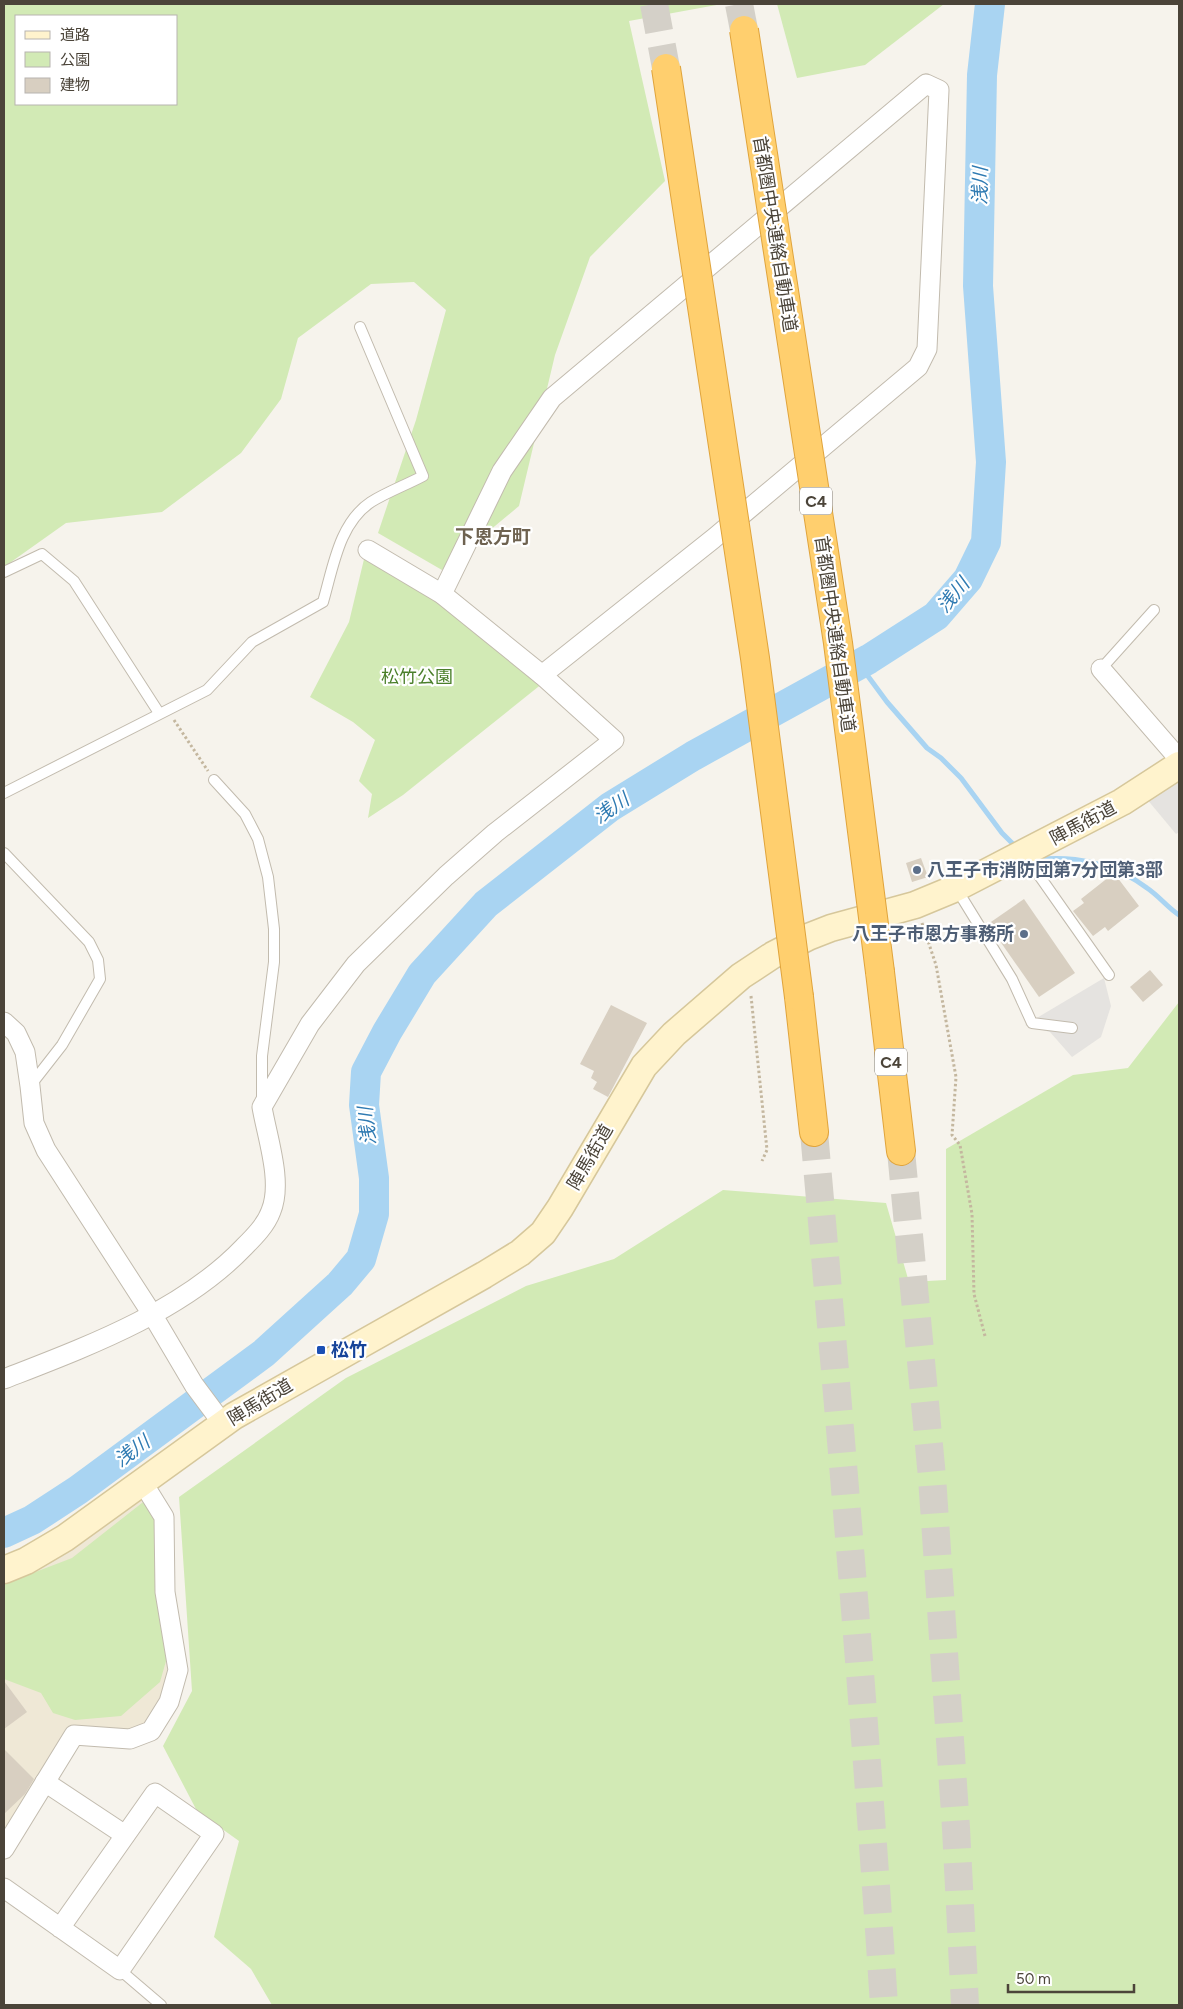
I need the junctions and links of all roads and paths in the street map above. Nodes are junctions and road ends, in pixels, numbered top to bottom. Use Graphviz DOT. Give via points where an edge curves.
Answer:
graph roads {
  1 [pos="744,30"];
  2 [pos="666,68"];
  3 [pos="360,326"];
  4 [pos="368,550"];
  5 [pos="4,572"];
  6 [pos="442,594"];
  7 [pos="1154,610"];
  8 [pos="1101,669"];
  9 [pos="542,675"];
  10 [pos="163,711"];
  11 [pos="1179,759"];
  12 [pos="1179,765"];
  13 [pos="214,780"];
  14 [pos="4,793"];
  15 [pos="4,853"];
  16 [pos="1024,854"];
  17 [pos="956,888"];
  18 [pos="916,905"];
  19 [pos="1109,975"];
  20 [pos="742,976"];
  21 [pos="4,1022"];
  22 [pos="1072,1028"];
  23 [pos="30,1086"];
  24 [pos="262,1107"];
  25 [pos="814,1132"];
  26 [pos="901,1151"];
  27 [pos="762,1161"];
  28 [pos="152,1314"];
  29 [pos="985,1336"];
  30 [pos="4,1379"];
  31 [pos="219,1420"];
  32 [pos="143,1483"];
  33 [pos="4,1570"];
  34 [pos="45,1782"];
  35 [pos="125,1835"];
  36 [pos="4,1849"];
  37 [pos="4,1888"];
  38 [pos="60,1928"];
  39 [pos="120,1970"];
  40 [pos="161,2005"];
  1 -- 26 [label="highway, 首都圏中央連絡自動車道 / C4, bridge" via="838,643"];
  2 -- 25 [label="highway, bridge" via="756,658"];
  3 -- 10 [label="lane" via="423,476 370,503 354,518 344,533 323,602 252,642 207,690"];
  4 -- 6 [label="street"];
  5 -- 10 [label="lane" via="42,554 74,581"];
  6 -- 9 [label="street"];
  6 -- 9 [label="street" via="502,471 552,398 926,84 939,90 927,349 918,367 683,563"];
  7 -- 8 [label="lane"];
  8 -- 11 [label="street"];
  9 -- 24 [label="street" via="614,740 495,833 356,964 310,1024"];
  10 -- 13 [label="path"];
  10 -- 14 [label="lane"];
  12 -- 16 [label="main road, 陣馬街道" via="1122,802"];
  13 -- 24 [label="lane" via="245,814 258,839 268,876 274,954 262,1056"];
  15 -- 23 [label="lane" via="89,942 98,960 100,979 62,1045"];
  16 -- 17 [label="main road, 陣馬街道"];
  16 -- 19 [label="lane"];
  17 -- 18 [label="main road, 陣馬街道"];
  17 -- 22 [label="lane" via="1012,979 1032,1023"];
  18 -- 20 [label="main road, 陣馬街道" via="808,937 772,955"];
  18 -- 29 [label="path" via="936,964 956,1077 952,1135 960,1145 970,1204 974,1294"];
  20 -- 27 [label="path" via="752,1004 767,1150"];
  20 -- 31 [label="main road, 陣馬街道" via="674,1034 644,1066 560,1208 543,1233 520,1253 243,1411"];
  21 -- 23 [label="street" via="16,1033 24,1052"];
  23 -- 28 [label="street" via="34,1123 46,1150"];
  24 -- 28 [label="street" via="275,1175 271,1212 253,1238 224,1268"];
  28 -- 30 [label="street" via="91,1346"];
  28 -- 31 [label="street"];
  31 -- 32 [label="main road, 陣馬街道"];
  32 -- 33 [label="main road, 陣馬街道" via="48,1549"];
  32 -- 34 [label="street" via="164,1517 165,1592 178,1670 168,1702 151,1731 130,1739 74,1735"];
  34 -- 35 [label="street"];
  34 -- 36 [label="street"];
  35 -- 38 [label="street"];
  35 -- 39 [label="street" via="155,1793 214,1834"];
  37 -- 38 [label="street"];
  38 -- 39 [label="street"];
  39 -- 40 [label="lane"];
}
